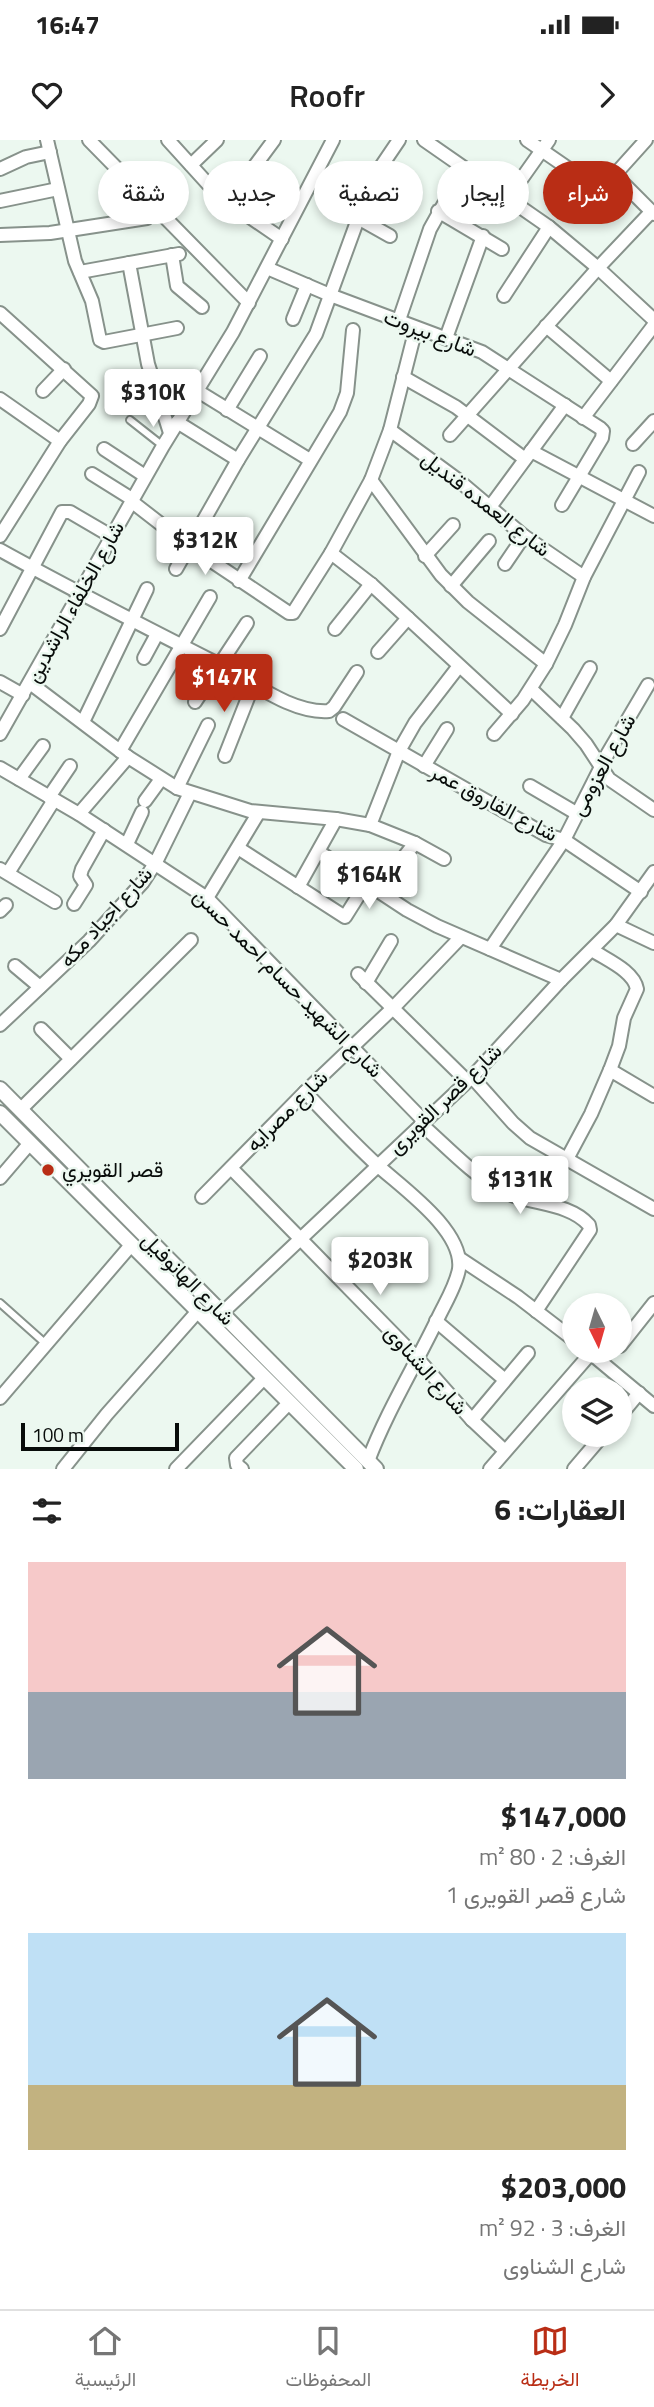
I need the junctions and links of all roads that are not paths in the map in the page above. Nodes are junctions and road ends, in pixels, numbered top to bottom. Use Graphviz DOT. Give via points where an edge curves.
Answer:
graph roads {
  1 [pos="89,140"];
  2 [pos="168,140"];
  3 [pos="217,140"];
  4 [pos="274,140"];
  5 [pos="333,140"];
  6 [pos="400,140"];
  7 [pos="424,140"];
  8 [pos="527,140"];
  9 [pos="646,140"];
  10 [pos="545,145"];
  11 [pos="48,146"];
  12 [pos="258,161"];
  13 [pos="386,161"];
  14 [pos="454,161"];
  15 [pos="562,161"];
  16 [pos="626,161"];
  17 [pos="191,165"];
  18 [pos="529,168"];
  19 [pos="0,169"];
  20 [pos="203,177"];
  21 [pos="58,189"];
  22 [pos="633,193"];
  23 [pos="0,201"];
  24 [pos="529,213"];
  25 [pos="653,213"];
  26 [pos="437,214"];
  27 [pos="111,224"];
  28 [pos="260,224"];
  29 [pos="356,224"];
  30 [pos="369,224"];
  31 [pos="461,224"];
  32 [pos="549,227"];
  33 [pos="68,231"];
  34 [pos="0,235"];
  35 [pos="390,236"];
  36 [pos="483,236"];
  37 [pos="282,239"];
  38 [pos="502,249"];
  39 [pos="129,263"];
  40 [pos="267,268"];
  41 [pos="598,268"];
  42 [pos="80,272"];
  43 [pos="307,285"];
  44 [pos="330,295"];
  45 [pos="504,296"];
  46 [pos="249,303"];
  47 [pos="202,307"];
  48 [pos="0,313"];
  49 [pos="292,319"];
  50 [pos="399,320"];
  51 [pos="654,323"];
  52 [pos="546,326"];
  53 [pos="177,328"];
  54 [pos="416,328"];
  55 [pos="353,330"];
  56 [pos="142,335"];
  57 [pos="446,338"];
  58 [pos="260,356"];
  59 [pos="64,369"];
  60 [pos="511,369"];
  61 [pos="403,377"];
  62 [pos="611,381"];
  63 [pos="196,390"];
  64 [pos="43,391"];
  65 [pos="0,398"];
  66 [pos="565,405"];
  67 [pos="227,410"];
  68 [pos="467,416"];
  69 [pos="583,418"];
  70 [pos="130,420"];
  71 [pos="654,421"];
  72 [pos="173,428"];
  73 [pos="258,429"];
  74 [pos="390,430"];
  75 [pos="450,435"];
  76 [pos="60,441"];
  77 [pos="633,444"];
  78 [pos="163,446"];
  79 [pos="104,449"];
  80 [pos="528,455"];
  81 [pos="238,460"];
  82 [pos="310,460"];
  83 [pos="639,472"];
  84 [pos="92,474"];
  85 [pos="145,476"];
  86 [pos="579,477"];
  87 [pos="371,480"];
  88 [pos="131,500"];
  89 [pos="624,500"];
  90 [pos="562,505"];
  91 [pos="490,507"];
  92 [pos="654,516"];
  93 [pos="453,526"];
  94 [pos="0,536"];
  95 [pos="111,536"];
  96 [pos="523,536"];
  97 [pos="489,541"];
  98 [pos="189,546"];
  99 [pos="0,550"];
  100 [pos="331,553"];
  101 [pos="425,556"];
  102 [pos="505,564"];
  103 [pos="32,568"];
  104 [pos="176,569"];
  105 [pos="583,577"];
  106 [pos="239,581"];
  107 [pos="371,584"];
  108 [pos="452,586"];
  109 [pos="147,589"];
  110 [pos="78,594"];
  111 [pos="210,597"];
  112 [pos="408,618"];
  113 [pos="132,621"];
  114 [pos="247,623"];
  115 [pos="0,629"];
  116 [pos="335,629"];
  117 [pos="157,634"];
  118 [pos="182,647"];
  119 [pos="378,652"];
  120 [pos="144,658"];
  121 [pos="547,664"];
  122 [pos="220,665"];
  123 [pos="459,666"];
  124 [pos="590,668"];
  125 [pos="356,672"];
  126 [pos="0,682"];
  127 [pos="30,683"];
  128 [pos="253,685"];
  129 [pos="648,685"];
  130 [pos="531,689"];
  131 [pos="23,695"];
  132 [pos="195,702"];
  133 [pos="512,714"];
  134 [pos="562,718"];
  135 [pos="343,719"];
  136 [pos="83,722"];
  137 [pos="208,725"];
  138 [pos="447,729"];
  139 [pos="0,734"];
  140 [pos="494,734"];
  141 [pos="43,746"];
  142 [pos="398,751"];
  143 [pos="124,754"];
  144 [pos="225,756"];
  145 [pos="70,766"];
  146 [pos="424,766"];
  147 [pos="0,768"];
  148 [pos="601,769"];
  149 [pos="19,779"];
  150 [pos="160,779"];
  151 [pos="530,786"];
  152 [pos="177,788"];
  153 [pos="190,793"];
  154 [pos="52,798"];
  155 [pos="654,810"];
  156 [pos="259,812"];
  157 [pos="576,813"];
  158 [pos="79,814"];
  159 [pos="336,819"];
  160 [pos="370,825"];
  161 [pos="104,831"];
  162 [pos="564,840"];
  163 [pos="415,843"];
  164 [pos="127,844"];
  165 [pos="238,849"];
  166 [pos="319,852"];
  167 [pos="444,859"];
  168 [pos="156,862"];
  169 [pos="4,871"];
  170 [pos="654,872"];
  171 [pos="373,886"];
  172 [pos="298,887"];
  173 [pos="640,892"];
  174 [pos="207,898"];
  175 [pos="55,902"];
  176 [pos="74,904"];
  177 [pos="616,925"];
  178 [pos="461,937"];
  179 [pos="191,940"];
  180 [pos="391,941"];
  181 [pos="654,943"];
  182 [pos="490,949"];
  183 [pos="592,950"];
  184 [pos="15,966"];
  185 [pos="561,980"];
  186 [pos="40,987"];
  187 [pos="393,1008"];
  188 [pos="0,1025"];
  189 [pos="41,1029"];
  190 [pos="352,1046"];
  191 [pos="71,1059"];
  192 [pos="610,1070"];
  193 [pos="469,1079"];
  194 [pos="0,1089"];
  195 [pos="305,1092"];
  196 [pos="654,1096"];
  197 [pos="21,1109"];
  198 [pos="0,1113"];
  199 [pos="423,1122"];
  200 [pos="30,1143"];
  201 [pos="567,1159"];
  202 [pos="377,1165"];
  203 [pos="231,1168"];
  204 [pos="0,1178"];
  205 [pos="202,1197"];
  206 [pos="654,1209"];
  207 [pos="300,1238"];
  208 [pos="132,1244"];
  209 [pos="458,1258"];
  210 [pos="0,1303"];
  211 [pos="654,1303"];
  212 [pos="198,1311"];
  213 [pos="536,1311"];
  214 [pos="221,1314"];
  215 [pos="436,1321"];
  216 [pos="562,1331"];
  217 [pos="632,1331"];
  218 [pos="46,1344"];
  219 [pos="528,1353"];
  220 [pos="418,1359"];
  221 [pos="580,1363"];
  222 [pos="605,1364"];
  223 [pos="264,1378"];
  224 [pos="505,1380"];
  225 [pos="639,1393"];
  226 [pos="0,1398"];
  227 [pos="632,1401"];
  228 [pos="289,1403"];
  229 [pos="654,1406"];
  230 [pos="471,1420"];
  231 [pos="593,1447"];
  232 [pos="505,1451"];
  233 [pos="367,1466"];
  234 [pos="63,1469"];
  235 [pos="176,1469"];
  236 [pos="242,1469"];
  237 [pos="490,1469"];
  238 [pos="574,1469"];
  1 -- 46 [label="street"];
  2 -- 17 [label="street"];
  3 -- 17 [label="street"];
  4 -- 12 [label="street"];
  5 -- 37 [label="street, شارع الخلفاء الراشدين"];
  6 -- 13 [label="street"];
  7 -- 14 [label="street"];
  8 -- 10 [label="street"];
  9 -- 16 [label="street"];
  10 -- 15 [label="street"];
  10 -- 18 [label="street"];
  11 -- 19 [label="street"];
  11 -- 21 [label="street"];
  17 -- 20 [label="street"];
  21 -- 23 [label="street"];
  21 -- 33 [label="street"];
  22 -- 25 [label="street"];
  24 -- 32 [label="street"];
  25 -- 41 [label="street"];
  26 -- 50 [label="street"];
  27 -- 33 [label="street"];
  28 -- 37 [label="street"];
  29 -- 44 [label="street"];
  30 -- 35 [label="street"];
  31 -- 36 [label="street"];
  32 -- 41 [label="street"];
  32 -- 45 [label="street"];
  33 -- 34 [label="street"];
  33 -- 42 [label="street"];
  36 -- 38 [label="street"];
  36 -- 57 [label="street"];
  37 -- 40 [label="street, شارع الخلفاء الراشدين"];
  39 -- 42 [label="street"];
  39 -- 47 [label="street" via="175,254 177,286"];
  39 -- 56 [label="street"];
  40 -- 43 [label="street, شارع بيروت"];
  40 -- 46 [label="street, شارع الخلفاء الراشدين"];
  41 -- 51 [label="street"];
  41 -- 52 [label="street"];
  42 -- 56 [label="street" via="101,341"];
  43 -- 44 [label="street, شارع بيروت"];
  43 -- 49 [label="street"];
  44 -- 50 [label="street, شارع بيروت"];
  44 -- 73 [label="street" via="313,340"];
  46 -- 63 [label="street, شارع الخلفاء الراشدين"];
  48 -- 59 [label="street"];
  50 -- 54 [label="street, شارع بيروت"];
  51 -- 62 [label="street"];
  52 -- 60 [label="street"];
  52 -- 62 [label="street"];
  53 -- 56 [label="street"];
  54 -- 57 [label="street, شارع بيروت"];
  54 -- 61 [label="street"];
  55 -- 82 [label="street" via="344,403"];
  56 -- 72 [label="street" via="154,387"];
  57 -- 60 [label="street, شارع بيروت"];
  58 -- 67 [label="street"];
  59 -- 64 [label="street"];
  59 -- 76 [label="street" via="91,393 92,400"];
  60 -- 66 [label="street, شارع بيروت"];
  60 -- 68 [label="street"];
  61 -- 68 [label="street"];
  61 -- 74 [label="street"];
  62 -- 69 [label="street"];
  63 -- 67 [label="street"];
  63 -- 72 [label="street, شارع الخلفاء الراشدين"];
  65 -- 76 [label="street"];
  66 -- 69 [label="street, شارع بيروت"];
  66 -- 80 [label="street"];
  67 -- 73 [label="street"];
  68 -- 75 [label="street"];
  68 -- 80 [label="street"];
  69 -- 86 [label="street, شارع بيروت" via="604,435"];
  70 -- 78 [label="lane"];
  71 -- 77 [label="street"];
  72 -- 78 [label="street, شارع الخلفاء الراشدين"];
  72 -- 81 [label="street"];
  73 -- 81 [label="street"];
  73 -- 82 [label="street"];
  74 -- 87 [label="street"];
  74 -- 91 [label="street, شارع العمده قنديل"];
  76 -- 94 [label="street"];
  78 -- 85 [label="street, شارع الخلفاء الراشدين"];
  79 -- 85 [label="street"];
  80 -- 86 [label="street"];
  80 -- 91 [label="street"];
  81 -- 98 [label="street"];
  82 -- 106 [label="street"];
  83 -- 89 [label="street"];
  84 -- 88 [label="street"];
  85 -- 88 [label="street, شارع الخلفاء الراشدين"];
  86 -- 89 [label="street"];
  86 -- 90 [label="street"];
  87 -- 100 [label="street"];
  87 -- 101 [label="street"];
  88 -- 95 [label="street, شارع الخلفاء الراشدين"];
  88 -- 98 [label="street"];
  89 -- 92 [label="street"];
  89 -- 105 [label="street"];
  91 -- 96 [label="street, شارع العمده قنديل"];
  93 -- 101 [label="street"];
  95 -- 103 [label="street" via="62,512"];
  95 -- 110 [label="street, شارع الخلفاء الراشدين"];
  96 -- 102 [label="street"];
  96 -- 105 [label="street, شارع العمده قنديل"];
  97 -- 108 [label="street"];
  98 -- 104 [label="street"];
  98 -- 106 [label="street"];
  99 -- 103 [label="street"];
  100 -- 106 [label="street" via="293,613"];
  100 -- 107 [label="street"];
  101 -- 108 [label="street"];
  103 -- 110 [label="street"];
  103 -- 115 [label="street"];
  105 -- 121 [label="street"];
  107 -- 112 [label="street"];
  107 -- 116 [label="street"];
  108 -- 121 [label="street"];
  109 -- 113 [label="street"];
  110 -- 113 [label="street"];
  110 -- 127 [label="street, شارع الخلفاء الراشدين"];
  111 -- 118 [label="street"];
  112 -- 119 [label="street"];
  112 -- 123 [label="street"];
  113 -- 117 [label="street"];
  113 -- 136 [label="street"];
  114 -- 122 [label="street"];
  117 -- 118 [label="street"];
  117 -- 120 [label="street"];
  118 -- 122 [label="street"];
  118 -- 143 [label="street"];
  121 -- 130 [label="street"];
  122 -- 128 [label="street"];
  122 -- 132 [label="street"];
  123 -- 133 [label="street"];
  123 -- 142 [label="street"];
  124 -- 134 [label="street"];
  125 -- 128 [label="street" via="330,711 278,698"];
  126 -- 131 [label="street"];
  127 -- 131 [label="street, شارع الخلفاء الراشدين"];
  127 -- 136 [label="street"];
  128 -- 144 [label="street"];
  129 -- 148 [label="street, شارع العزومى"];
  130 -- 133 [label="street"];
  130 -- 134 [label="street"];
  131 -- 139 [label="street, شارع الخلفاء الراشدين"];
  133 -- 140 [label="street"];
  134 -- 148 [label="street"];
  135 -- 142 [label="street, شارع الفاروق عمر"];
  136 -- 143 [label="street"];
  137 -- 152 [label="street"];
  138 -- 146 [label="street"];
  141 -- 149 [label="street"];
  142 -- 146 [label="street, شارع الفاروق عمر"];
  142 -- 160 [label="street"];
  143 -- 150 [label="street"];
  143 -- 158 [label="street"];
  145 -- 154 [label="street"];
  146 -- 162 [label="street, شارع الفاروق عمر" via="545,835"];
  147 -- 149 [label="street, شارع الشهيد حسام احمد حسن"];
  148 -- 155 [label="street" via="621,789"];
  148 -- 157 [label="street, شارع العزومى"];
  149 -- 154 [label="street, شارع الشهيد حسام احمد حسن"];
  150 -- 152 [label="street"];
  150 -- 164 [label="street"];
  151 -- 157 [label="street"];
  152 -- 153 [label="street"];
  153 -- 156 [label="street"];
  153 -- 168 [label="street, شارع اجياد مكه"];
  154 -- 158 [label="street, شارع الشهيد حسام احمد حسن"];
  154 -- 169 [label="street"];
  156 -- 159 [label="street"];
  156 -- 165 [label="street"];
  157 -- 162 [label="street, شارع العزومى"];
  158 -- 161 [label="street, شارع الشهيد حسام احمد حسن"];
  159 -- 160 [label="street"];
  159 -- 166 [label="street"];
  160 -- 163 [label="street"];
  161 -- 164 [label="street, شارع الشهيد حسام احمد حسن"];
  161 -- 176 [label="street" via="82,869 80,876 86,885"];
  162 -- 173 [label="street, شارع الفاروق عمر"];
  162 -- 182 [label="street, شارع العزومى"];
  163 -- 167 [label="street"];
  163 -- 171 [label="street"];
  164 -- 168 [label="street, شارع الشهيد حسام احمد حسن"];
  165 -- 172 [label="street"];
  165 -- 174 [label="street"];
  166 -- 171 [label="street"];
  166 -- 172 [label="street"];
  168 -- 174 [label="street, شارع الشهيد حسام احمد حسن"];
  168 -- 186 [label="street, شارع اجياد مكه" via="89,942"];
  169 -- 175 [label="street"];
  170 -- 173 [label="street, شارع قصر القويرى"];
  171 -- 172 [label="street" via="345,917"];
  171 -- 178 [label="street" via="407,910"];
  173 -- 177 [label="street, شارع قصر القويرى"];
  174 -- 190 [label="street, شارع الشهيد حسام احمد حسن"];
  177 -- 181 [label="street"];
  177 -- 183 [label="street, شارع قصر القويرى"];
  178 -- 182 [label="street"];
  178 -- 187 [label="street, شارع مصرايه"];
  179 -- 191 [label="street"];
  180 -- 187 [label="street" via="362,978"];
  182 -- 185 [label="street"];
  183 -- 185 [label="street, شارع قصر القويرى"];
  183 -- 192 [label="street" via="636,984"];
  184 -- 186 [label="street"];
  185 -- 193 [label="street, شارع قصر القويرى"];
  186 -- 188 [label="street, شارع اجياد مكه"];
  187 -- 190 [label="street, شارع مصرايه"];
  187 -- 193 [label="street"];
  189 -- 191 [label="street"];
  190 -- 195 [label="street, شارع مصرايه"];
  190 -- 199 [label="street, شارع الشهيد حسام احمد حسن"];
  191 -- 197 [label="street"];
  192 -- 196 [label="street"];
  192 -- 201 [label="street"];
  193 -- 199 [label="street, شارع قصر القويرى"];
  193 -- 201 [label="street" via="530,1138"];
  194 -- 197 [label="street, شارع الهانوفيل"];
  195 -- 202 [label="street"];
  195 -- 203 [label="street, شارع مصرايه"];
  197 -- 214 [label="street, شارع الهانوفيل"];
  198 -- 200 [label="street, شارع الهانوفيل"];
  199 -- 202 [label="street, شارع قصر القويرى"];
  199 -- 213 [label="street, شارع الشهيد حسام احمد حسن" via="500,1190 566,1210 589,1225 575,1256"];
  200 -- 204 [label="street"];
  200 -- 208 [label="street, شارع الهانوفيل"];
  201 -- 206 [label="street"];
  202 -- 207 [label="street, شارع قصر القويرى"];
  202 -- 209 [label="street" via="430,1212"];
  203 -- 205 [label="street, شارع مصرايه"];
  203 -- 207 [label="street, شارع الشناوى"];
  207 -- 214 [label="street, شارع قصر القويرى"];
  207 -- 220 [label="street, شارع الشناوى"];
  208 -- 212 [label="street, شارع الهانوفيل"];
  208 -- 218 [label="street"];
  209 -- 213 [label="street"];
  209 -- 215 [label="street" via="456,1279"];
  210 -- 218 [label="lane"];
  211 -- 217 [label="street"];
  212 -- 223 [label="street, شارع الهانوفيل"];
  212 -- 234 [label="street"];
  213 -- 216 [label="street"];
  214 -- 233 [label="street, شارع الهانوفيل"];
  215 -- 220 [label="street"];
  215 -- 224 [label="street"];
  218 -- 226 [label="street"];
  219 -- 224 [label="street"];
  220 -- 230 [label="street, شارع الشناوى"];
  220 -- 233 [label="street"];
  221 -- 232 [label="street"];
  222 -- 225 [label="street"];
  223 -- 228 [label="street, شارع الهانوفيل"];
  223 -- 235 [label="street"];
  224 -- 230 [label="street"];
  225 -- 227 [label="street"];
  225 -- 229 [label="street"];
  228 -- 233 [label="street, شارع الهانوفيل"];
  228 -- 236 [label="street" via="236,1458"];
  230 -- 232 [label="street, شارع الشناوى"];
  231 -- 238 [label="street"];
  232 -- 237 [label="street"];
}
